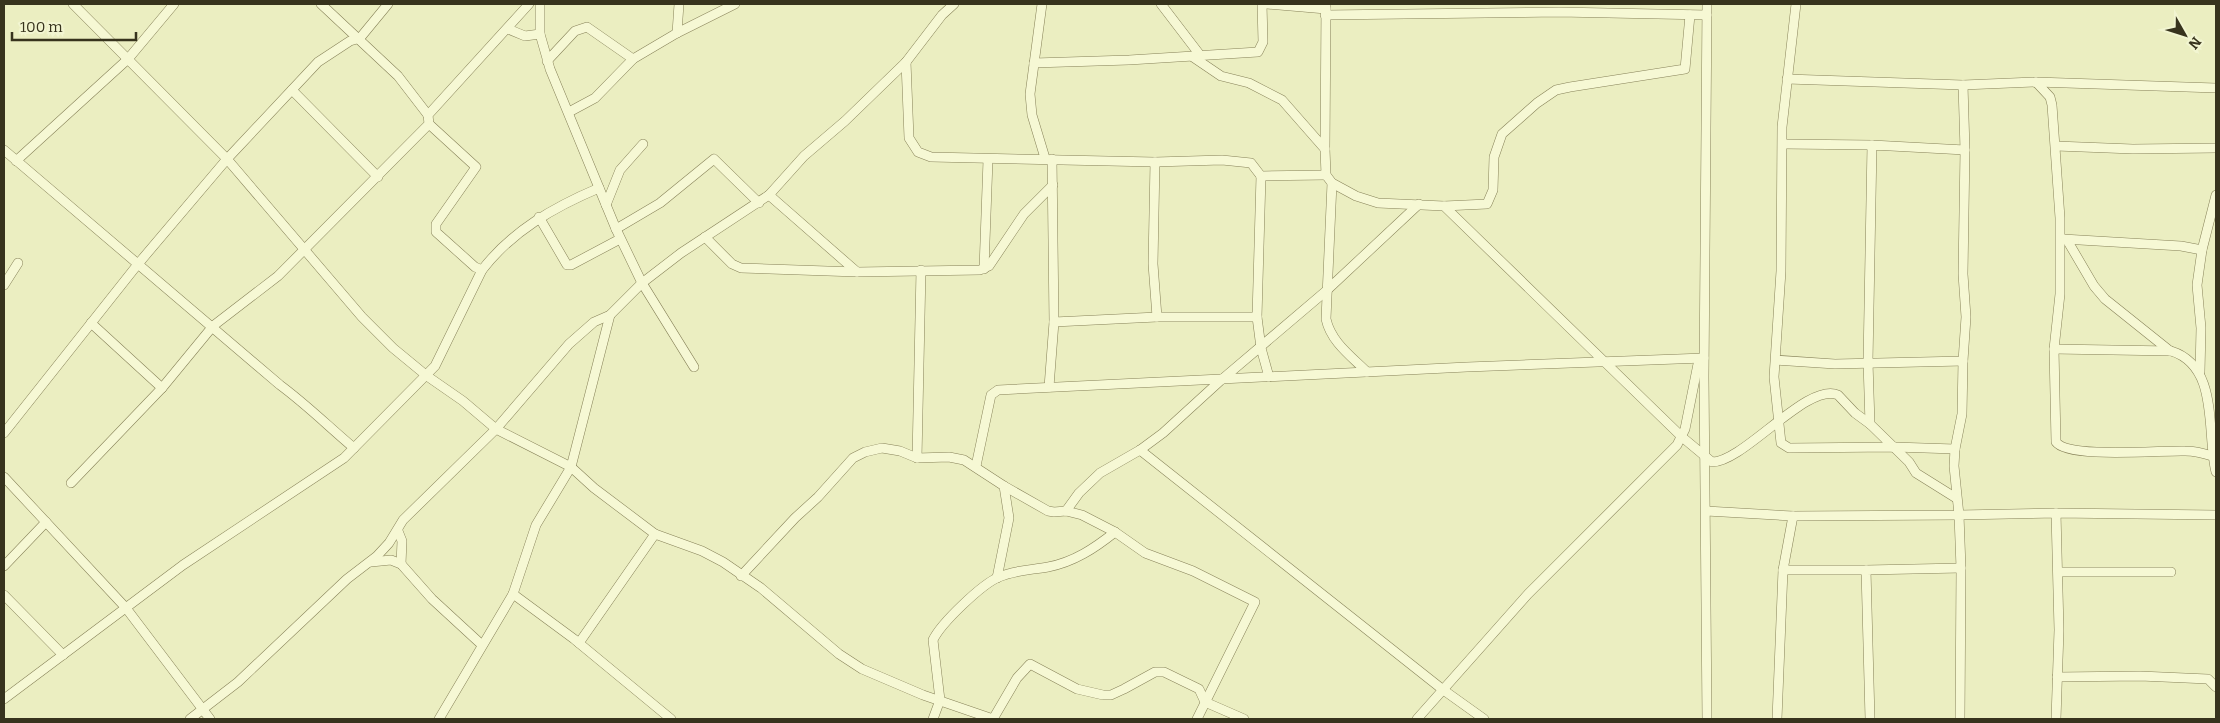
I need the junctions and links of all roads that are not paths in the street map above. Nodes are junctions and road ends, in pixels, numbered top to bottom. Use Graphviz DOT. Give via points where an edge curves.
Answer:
graph roads {
  1 [pos="73,4"];
  2 [pos="174,4"];
  3 [pos="321,4"];
  4 [pos="388,4"];
  5 [pos="529,4"];
  6 [pos="540,4"];
  7 [pos="679,4"];
  8 [pos="735,4"];
  9 [pos="954,4"];
  10 [pos="1042,4"];
  11 [pos="1161,4"];
  12 [pos="1262,4"];
  13 [pos="1267,4"];
  14 [pos="1552,4"];
  15 [pos="1706,4"];
  16 [pos="1796,4"];
  17 [pos="1400,8"];
  18 [pos="1623,8"];
  19 [pos="1326,9"];
  20 [pos="1559,12"];
  21 [pos="1690,15"];
  22 [pos="1707,15"];
  23 [pos="508,29"];
  24 [pos="677,33"];
  25 [pos="540,34"];
  26 [pos="360,38"];
  27 [pos="1197,56"];
  28 [pos="128,58"];
  29 [pos="633,59"];
  30 [pos="548,61"];
  31 [pos="906,62"];
  32 [pos="1034,63"];
  33 [pos="1786,79"];
  34 [pos="2036,82"];
  35 [pos="1963,86"];
  36 [pos="2216,88"];
  37 [pos="292,90"];
  38 [pos="569,112"];
  39 [pos="428,119"];
  40 [pos="643,144"];
  41 [pos="1782,144"];
  42 [pos="1872,145"];
  43 [pos="2056,146"];
  44 [pos="2216,148"];
  45 [pos="1325,149"];
  46 [pos="4,150"];
  47 [pos="1965,150"];
  48 [pos="227,159"];
  49 [pos="1048,159"];
  50 [pos="988,160"];
  51 [pos="16,161"];
  52 [pos="1155,162"];
  53 [pos="1261,176"];
  54 [pos="378,177"];
  55 [pos="1329,179"];
  56 [pos="1052,185"];
  57 [pos="599,188"];
  58 [pos="769,195"];
  59 [pos="2216,195"];
  60 [pos="759,204"];
  61 [pos="1418,204"];
  62 [pos="606,205"];
  63 [pos="1444,206"];
  64 [pos="539,217"];
  65 [pos="616,228"];
  66 [pos="705,237"];
  67 [pos="620,239"];
  68 [pos="2063,239"];
  69 [pos="2202,250"];
  70 [pos="304,251"];
  71 [pos="18,263"];
  72 [pos="138,264"];
  73 [pos="984,269"];
  74 [pos="482,270"];
  75 [pos="921,270"];
  76 [pos="857,272"];
  77 [pos="642,283"];
  78 [pos="4,286"];
  79 [pos="1326,291"];
  80 [pos="610,315"];
  81 [pos="1157,317"];
  82 [pos="1256,317"];
  83 [pos="1054,322"];
  84 [pos="91,323"];
  85 [pos="213,326"];
  86 [pos="1261,348"];
  87 [pos="2054,350"];
  88 [pos="2171,351"];
  89 [pos="1702,359"];
  90 [pos="1776,360"];
  91 [pos="1963,361"];
  92 [pos="1606,362"];
  93 [pos="1868,362"];
  94 [pos="694,367"];
  95 [pos="1367,372"];
  96 [pos="2200,372"];
  97 [pos="427,376"];
  98 [pos="1269,377"];
  99 [pos="1220,381"];
  100 [pos="1049,387"];
  101 [pos="162,388"];
  102 [pos="1777,420"];
  103 [pos="1870,424"];
  104 [pos="496,429"];
  105 [pos="4,433"];
  106 [pos="1682,437"];
  107 [pos="1894,446"];
  108 [pos="354,448"];
  109 [pos="1955,448"];
  110 [pos="1140,450"];
  111 [pos="2212,456"];
  112 [pos="916,458"];
  113 [pos="1706,458"];
  114 [pos="976,466"];
  115 [pos="571,467"];
  116 [pos="2216,472"];
  117 [pos="4,477"];
  118 [pos="71,483"];
  119 [pos="1004,486"];
  120 [pos="1956,498"];
  121 [pos="1066,511"];
  122 [pos="1706,511"];
  123 [pos="2056,513"];
  124 [pos="1959,515"];
  125 [pos="2216,515"];
  126 [pos="1793,516"];
  127 [pos="46,522"];
  128 [pos="398,531"];
  129 [pos="1115,532"];
  130 [pos="655,534"];
  131 [pos="366,563"];
  132 [pos="401,564"];
  133 [pos="4,566"];
  134 [pos="1961,568"];
  135 [pos="1783,570"];
  136 [pos="1866,570"];
  137 [pos="2059,572"];
  138 [pos="2171,572"];
  139 [pos="741,576"];
  140 [pos="997,578"];
  141 [pos="513,594"];
  142 [pos="4,595"];
  143 [pos="126,608"];
  144 [pos="579,643"];
  145 [pos="482,645"];
  146 [pos="63,655"];
  147 [pos="2057,677"];
  148 [pos="2212,681"];
  149 [pos="2216,687"];
  150 [pos="1442,689"];
  151 [pos="4,699"];
  152 [pos="940,700"];
  153 [pos="1205,702"];
  154 [pos="204,711"];
  155 [pos="190,719"];
  156 [pos="210,719"];
  157 [pos="439,719"];
  158 [pos="671,719"];
  159 [pos="933,719"];
  160 [pos="993,719"];
  161 [pos="1196,719"];
  162 [pos="1244,719"];
  163 [pos="1417,719"];
  164 [pos="1484,719"];
  165 [pos="1707,719"];
  166 [pos="1777,719"];
  167 [pos="1870,719"];
  168 [pos="1960,719"];
  169 [pos="2056,719"];
  1 -- 28 [label="street"];
  2 -- 28 [label="street"];
  3 -- 26 [label="street"];
  4 -- 26 [label="street"];
  5 -- 23 [label="street"];
  6 -- 25 [label="street"];
  7 -- 24 [label="street"];
  8 -- 24 [label="street"];
  9 -- 31 [label="street"];
  10 -- 32 [label="street"];
  11 -- 27 [label="street"];
  12 -- 27 [label="street" via="1263,42 1258,52"];
  13 -- 19 [label="street"];
  14 -- 20 [label="street"];
  15 -- 22 [label="street"];
  16 -- 33 [label="street"];
  17 -- 19 [label="street"];
  17 -- 20 [label="street"];
  18 -- 20 [label="street"];
  18 -- 21 [label="street"];
  19 -- 45 [label="street"];
  21 -- 22 [label="street"];
  21 -- 63 [label="street" via="1685,69 1556,90 1502,134 1494,157 1493,190 1487,204"];
  22 -- 89 [label="street"];
  23 -- 25 [label="street" via="525,36"];
  23 -- 39 [label="street" via="453,85"];
  24 -- 29 [label="street"];
  25 -- 30 [label="street"];
  26 -- 37 [label="street" via="318,62"];
  26 -- 39 [label="street" via="398,76"];
  27 -- 32 [label="street"];
  27 -- 45 [label="street" via="1221,76 1249,83 1282,100"];
  28 -- 48 [label="street"];
  28 -- 51 [label="street"];
  29 -- 30 [label="street" via="587,27 575,31"];
  29 -- 38 [label="street" via="595,98"];
  30 -- 38 [label="street"];
  31 -- 50 [label="street" via="912,146 931,157"];
  31 -- 58 [label="street" via="804,156"];
  32 -- 49 [label="street" via="1030,94 1032,115"];
  33 -- 35 [label="street"];
  33 -- 41 [label="street"];
  34 -- 35 [label="street"];
  34 -- 36 [label="street"];
  34 -- 43 [label="street" via="2050,97"];
  35 -- 47 [label="street"];
  37 -- 48 [label="street"];
  37 -- 54 [label="street"];
  38 -- 57 [label="street"];
  39 -- 54 [label="street"];
  39 -- 74 [label="street" via="476,167 436,224 436,232"];
  40 -- 62 [label="street" via="620,170"];
  41 -- 42 [label="street"];
  41 -- 90 [label="street" via="1781,271"];
  42 -- 47 [label="street"];
  42 -- 93 [label="street"];
  43 -- 44 [label="street"];
  43 -- 68 [label="street"];
  45 -- 55 [label="street"];
  46 -- 51 [label="street"];
  47 -- 91 [label="street" via="1963,274 1966,317"];
  48 -- 70 [label="street"];
  48 -- 72 [label="street"];
  49 -- 50 [label="street"];
  49 -- 52 [label="street"];
  49 -- 56 [label="street"];
  50 -- 73 [label="street"];
  51 -- 72 [label="street"];
  52 -- 53 [label="street" via="1246,162 1255,166"];
  52 -- 81 [label="street" via="1153,264"];
  53 -- 55 [label="street"];
  53 -- 82 [label="street"];
  54 -- 70 [label="street"];
  55 -- 61 [label="street" via="1356,196 1378,202"];
  55 -- 79 [label="street"];
  56 -- 73 [label="street" via="1024,214"];
  56 -- 83 [label="street"];
  57 -- 62 [label="street"];
  57 -- 64 [label="street"];
  58 -- 60 [label="street"];
  58 -- 76 [label="street"];
  59 -- 69 [label="street"];
  60 -- 65 [label="street" via="714,159 660,203"];
  60 -- 66 [label="street"];
  61 -- 63 [label="street"];
  61 -- 79 [label="street"];
  62 -- 65 [label="street"];
  63 -- 92 [label="street"];
  64 -- 67 [label="street" via="567,265"];
  64 -- 74 [label="street" via="491,258"];
  65 -- 67 [label="street"];
  66 -- 76 [label="street" via="732,264 741,268"];
  66 -- 77 [label="street"];
  67 -- 77 [label="street"];
  68 -- 69 [label="street"];
  68 -- 87 [label="street"];
  68 -- 88 [label="street" via="2105,299"];
  69 -- 96 [label="street" via="2197,285 2201,328"];
  70 -- 85 [label="street" via="278,276"];
  70 -- 97 [label="street" via="362,317"];
  71 -- 78 [label="street"];
  72 -- 84 [label="street"];
  72 -- 85 [label="street"];
  73 -- 75 [label="street"];
  74 -- 97 [label="street"];
  75 -- 76 [label="street"];
  75 -- 112 [label="street"];
  77 -- 80 [label="street"];
  77 -- 94 [label="street"];
  79 -- 86 [label="street"];
  79 -- 95 [label="street" via="1326,319 1331,335"];
  80 -- 104 [label="street" via="594,322 569,344"];
  80 -- 115 [label="street"];
  81 -- 82 [label="street"];
  81 -- 83 [label="street"];
  82 -- 86 [label="street"];
  83 -- 100 [label="street"];
  84 -- 101 [label="street"];
  84 -- 105 [label="street"];
  85 -- 101 [label="street"];
  85 -- 108 [label="street"];
  86 -- 98 [label="street"];
  86 -- 99 [label="street"];
  87 -- 88 [label="street"];
  87 -- 111 [label="street" via="2056,442 2059,446 2129,453 2185,450"];
  88 -- 96 [label="street" via="2185,357"];
  89 -- 92 [label="street"];
  89 -- 106 [label="street"];
  89 -- 113 [label="street"];
  90 -- 93 [label="street" via="1835,364"];
  90 -- 102 [label="street"];
  91 -- 93 [label="street"];
  91 -- 109 [label="street" via="1962,414"];
  92 -- 95 [label="street"];
  92 -- 106 [label="street"];
  93 -- 103 [label="street"];
  95 -- 98 [label="street"];
  96 -- 111 [label="street" via="2212,423"];
  97 -- 104 [label="street"];
  97 -- 108 [label="street"];
  98 -- 99 [label="street"];
  99 -- 100 [label="street"];
  99 -- 110 [label="street"];
  100 -- 114 [label="street" via="993,391"];
  101 -- 118 [label="street"];
  102 -- 103 [label="street" via="1812,400 1834,393"];
  102 -- 107 [label="street" via="1781,443 1789,448"];
  102 -- 113 [label="street" via="1730,456 1718,462"];
  103 -- 107 [label="street"];
  104 -- 115 [label="street"];
  104 -- 128 [label="street" via="403,520"];
  106 -- 113 [label="street"];
  106 -- 150 [label="street" via="1670,453 1528,594"];
  107 -- 109 [label="street"];
  107 -- 120 [label="street" via="1916,473"];
  108 -- 143 [label="street"];
  109 -- 120 [label="street"];
  110 -- 121 [label="street" via="1100,473"];
  110 -- 150 [label="street"];
  111 -- 116 [label="street"];
  112 -- 114 [label="street" via="949,457"];
  112 -- 139 [label="street" via="882,448 854,458"];
  113 -- 122 [label="street"];
  114 -- 119 [label="street"];
  115 -- 130 [label="street"];
  115 -- 141 [label="street" via="536,526"];
  117 -- 127 [label="street"];
  119 -- 121 [label="street" via="1048,510"];
  119 -- 140 [label="street" via="1009,518"];
  120 -- 124 [label="street"];
  121 -- 129 [label="street" via="1082,515"];
  122 -- 126 [label="street"];
  122 -- 165 [label="street"];
  123 -- 124 [label="street"];
  123 -- 125 [label="street"];
  123 -- 137 [label="street"];
  124 -- 126 [label="street"];
  124 -- 134 [label="street"];
  126 -- 135 [label="street"];
  127 -- 133 [label="street"];
  127 -- 143 [label="street"];
  128 -- 131 [label="street" via="377,556"];
  128 -- 132 [label="street" via="402,541"];
  129 -- 140 [label="street" via="1079,557 1014,571"];
  129 -- 153 [label="street" via="1145,553 1193,571 1255,602"];
  130 -- 139 [label="street" via="702,551"];
  130 -- 144 [label="street"];
  131 -- 132 [label="street" via="386,560"];
  131 -- 154 [label="street"];
  132 -- 145 [label="street" via="432,599"];
  134 -- 136 [label="street"];
  134 -- 168 [label="street"];
  135 -- 136 [label="street"];
  135 -- 166 [label="street"];
  136 -- 167 [label="street"];
  137 -- 138 [label="street"];
  137 -- 147 [label="street"];
  139 -- 152 [label="street" via="862,669"];
  140 -- 152 [label="street" via="946,621 933,640"];
  141 -- 144 [label="street"];
  141 -- 145 [label="street"];
  142 -- 146 [label="street"];
  143 -- 146 [label="street"];
  143 -- 154 [label="street"];
  144 -- 158 [label="street"];
  145 -- 157 [label="street"];
  146 -- 151 [label="street"];
  147 -- 148 [label="street" via="2140,676"];
  147 -- 169 [label="street"];
  148 -- 149 [label="street"];
  150 -- 163 [label="street"];
  150 -- 164 [label="street"];
  152 -- 159 [label="street"];
  152 -- 160 [label="street"];
  153 -- 160 [label="street" via="1199,689 1164,672 1155,672 1118,692 1102,695 1077,689 1030,664"];
  153 -- 161 [label="street"];
  153 -- 162 [label="street"];
  154 -- 155 [label="street"];
  154 -- 156 [label="street"];
}
